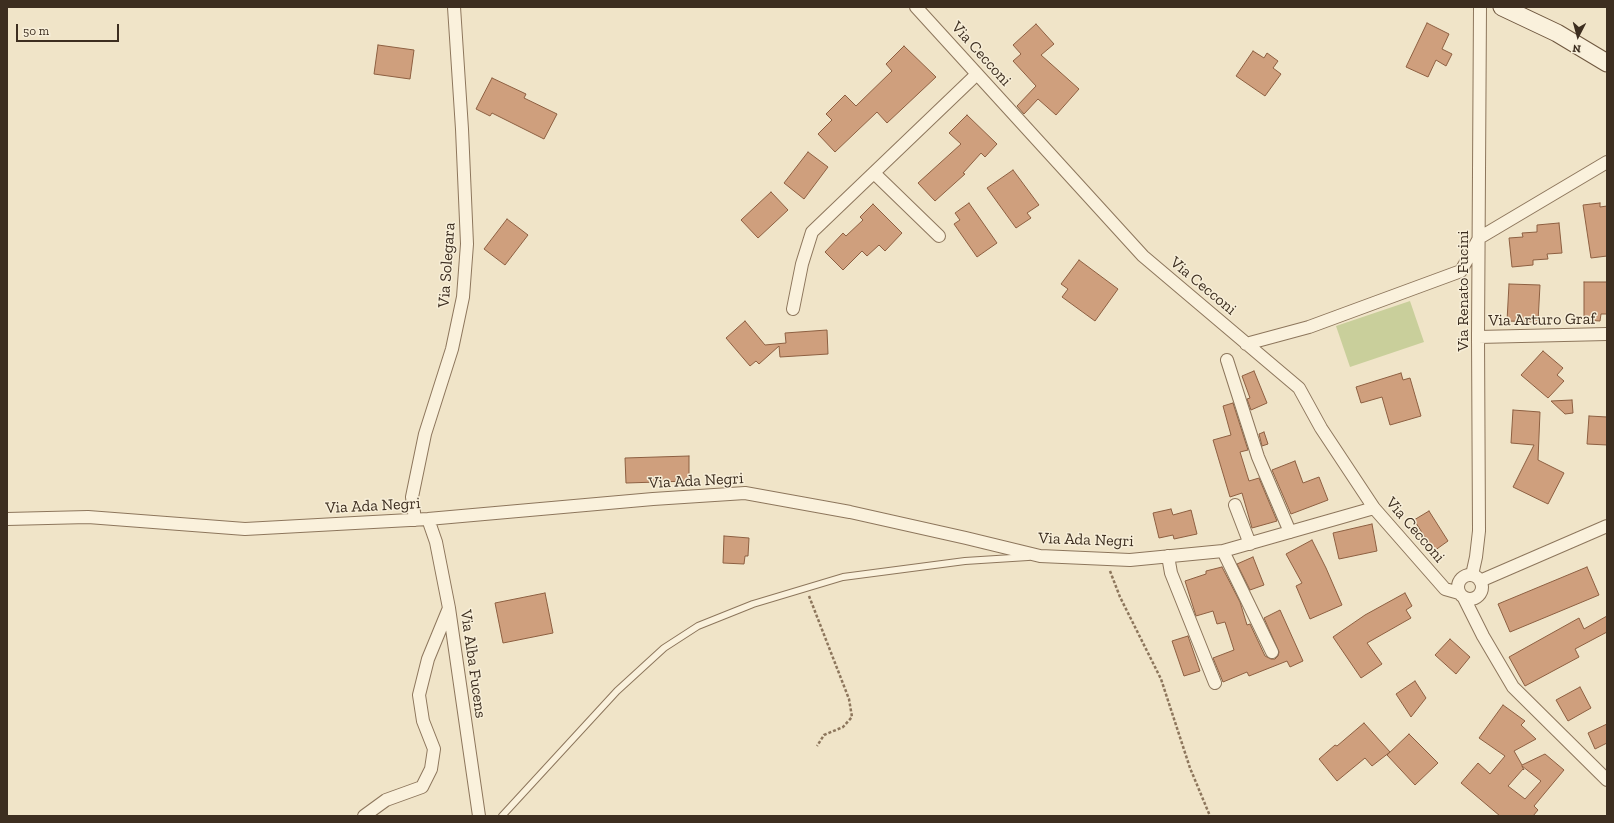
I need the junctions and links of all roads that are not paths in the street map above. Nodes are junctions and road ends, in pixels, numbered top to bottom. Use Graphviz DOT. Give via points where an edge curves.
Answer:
graph roads {
  1 [pos="454,7"];
  2 [pos="916,7"];
  3 [pos="1480,7"];
  4 [pos="1502,7"];
  5 [pos="1607,63"];
  6 [pos="977,74"];
  7 [pos="1607,162"];
  8 [pos="874,173"];
  9 [pos="939,236"];
  10 [pos="1479,238"];
  11 [pos="793,309"];
  12 [pos="1607,334"];
  13 [pos="1478,337"];
  14 [pos="1246,344"];
  15 [pos="1227,360"];
  16 [pos="1235,505"];
  17 [pos="1374,508"];
  18 [pos="7,519"];
  19 [pos="428,519"];
  20 [pos="415,520"];
  21 [pos="1607,526"];
  22 [pos="1290,532"];
  23 [pos="1250,544"];
  24 [pos="1223,551"];
  25 [pos="1040,556"];
  26 [pos="1168,556"];
  27 [pos="1476,578"];
  28 [pos="1462,596"];
  29 [pos="449,608"];
  30 [pos="1272,652"];
  31 [pos="1214,682"];
  32 [pos="1607,780"];
  33 [pos="364,816"];
  34 [pos="479,816"];
  35 [pos="502,816"];
  1 -- 20 [label="street, Via Solegara" via="462,129 466,259 463,297 452,349 425,434 412,497"];
  2 -- 6 [label="street, Via Cecconi"];
  3 -- 10 [label="street, Via Renato Fucini"];
  4 -- 5 [label="main road" via="1557,33"];
  6 -- 8 [label="street"];
  6 -- 14 [label="street, Via Cecconi" via="1143,256"];
  7 -- 10 [label="street"];
  8 -- 9 [label="street"];
  8 -- 11 [label="street" via="812,232 802,264"];
  10 -- 13 [label="street, Via Renato Fucini"];
  10 -- 14 [label="street" via="1461,271 1309,327"];
  12 -- 13 [label="street, Via Arturo Graf"];
  13 -- 27 [label="street, Via Renato Fucini" via="1479,531"];
  14 -- 17 [label="street, Via Cecconi" via="1299,388"];
  15 -- 22 [label="street" via="1258,457"];
  16 -- 23 [label="street"];
  17 -- 22 [label="street, Via Ada Negri"];
  17 -- 28 [label="street, Via Cecconi" via="1445,589"];
  18 -- 20 [label="street, Via Ada Negri" via="88,517 245,529"];
  19 -- 20 [label="street, Via Ada Negri"];
  19 -- 25 [label="street, Via Ada Negri" via="652,498 745,494 850,512"];
  19 -- 29 [label="street, Via Alba Fucens" via="436,542"];
  21 -- 27 [label="street"];
  22 -- 23 [label="street, Via Ada Negri"];
  23 -- 24 [label="street, Via Ada Negri"];
  24 -- 26 [label="street, Via Ada Negri"];
  24 -- 30 [label="street"];
  25 -- 26 [label="street, Via Ada Negri" via="1130,560"];
  25 -- 35 [label="lane" via="966,561 843,577 753,604 698,626 664,648 617,691"];
  26 -- 31 [label="street" via="1171,573"];
  27 -- 28 [label="street" via="1461,578 1457,585"];
  27 -- 28 [label="street" via="1482,588 1479,595 1472,599"];
  28 -- 32 [label="street" via="1513,687"];
  29 -- 33 [label="street" via="428,659 419,694 423,721 434,750 432,769 422,787 386,800"];
  29 -- 34 [label="street, Via Alba Fucens"];
}
